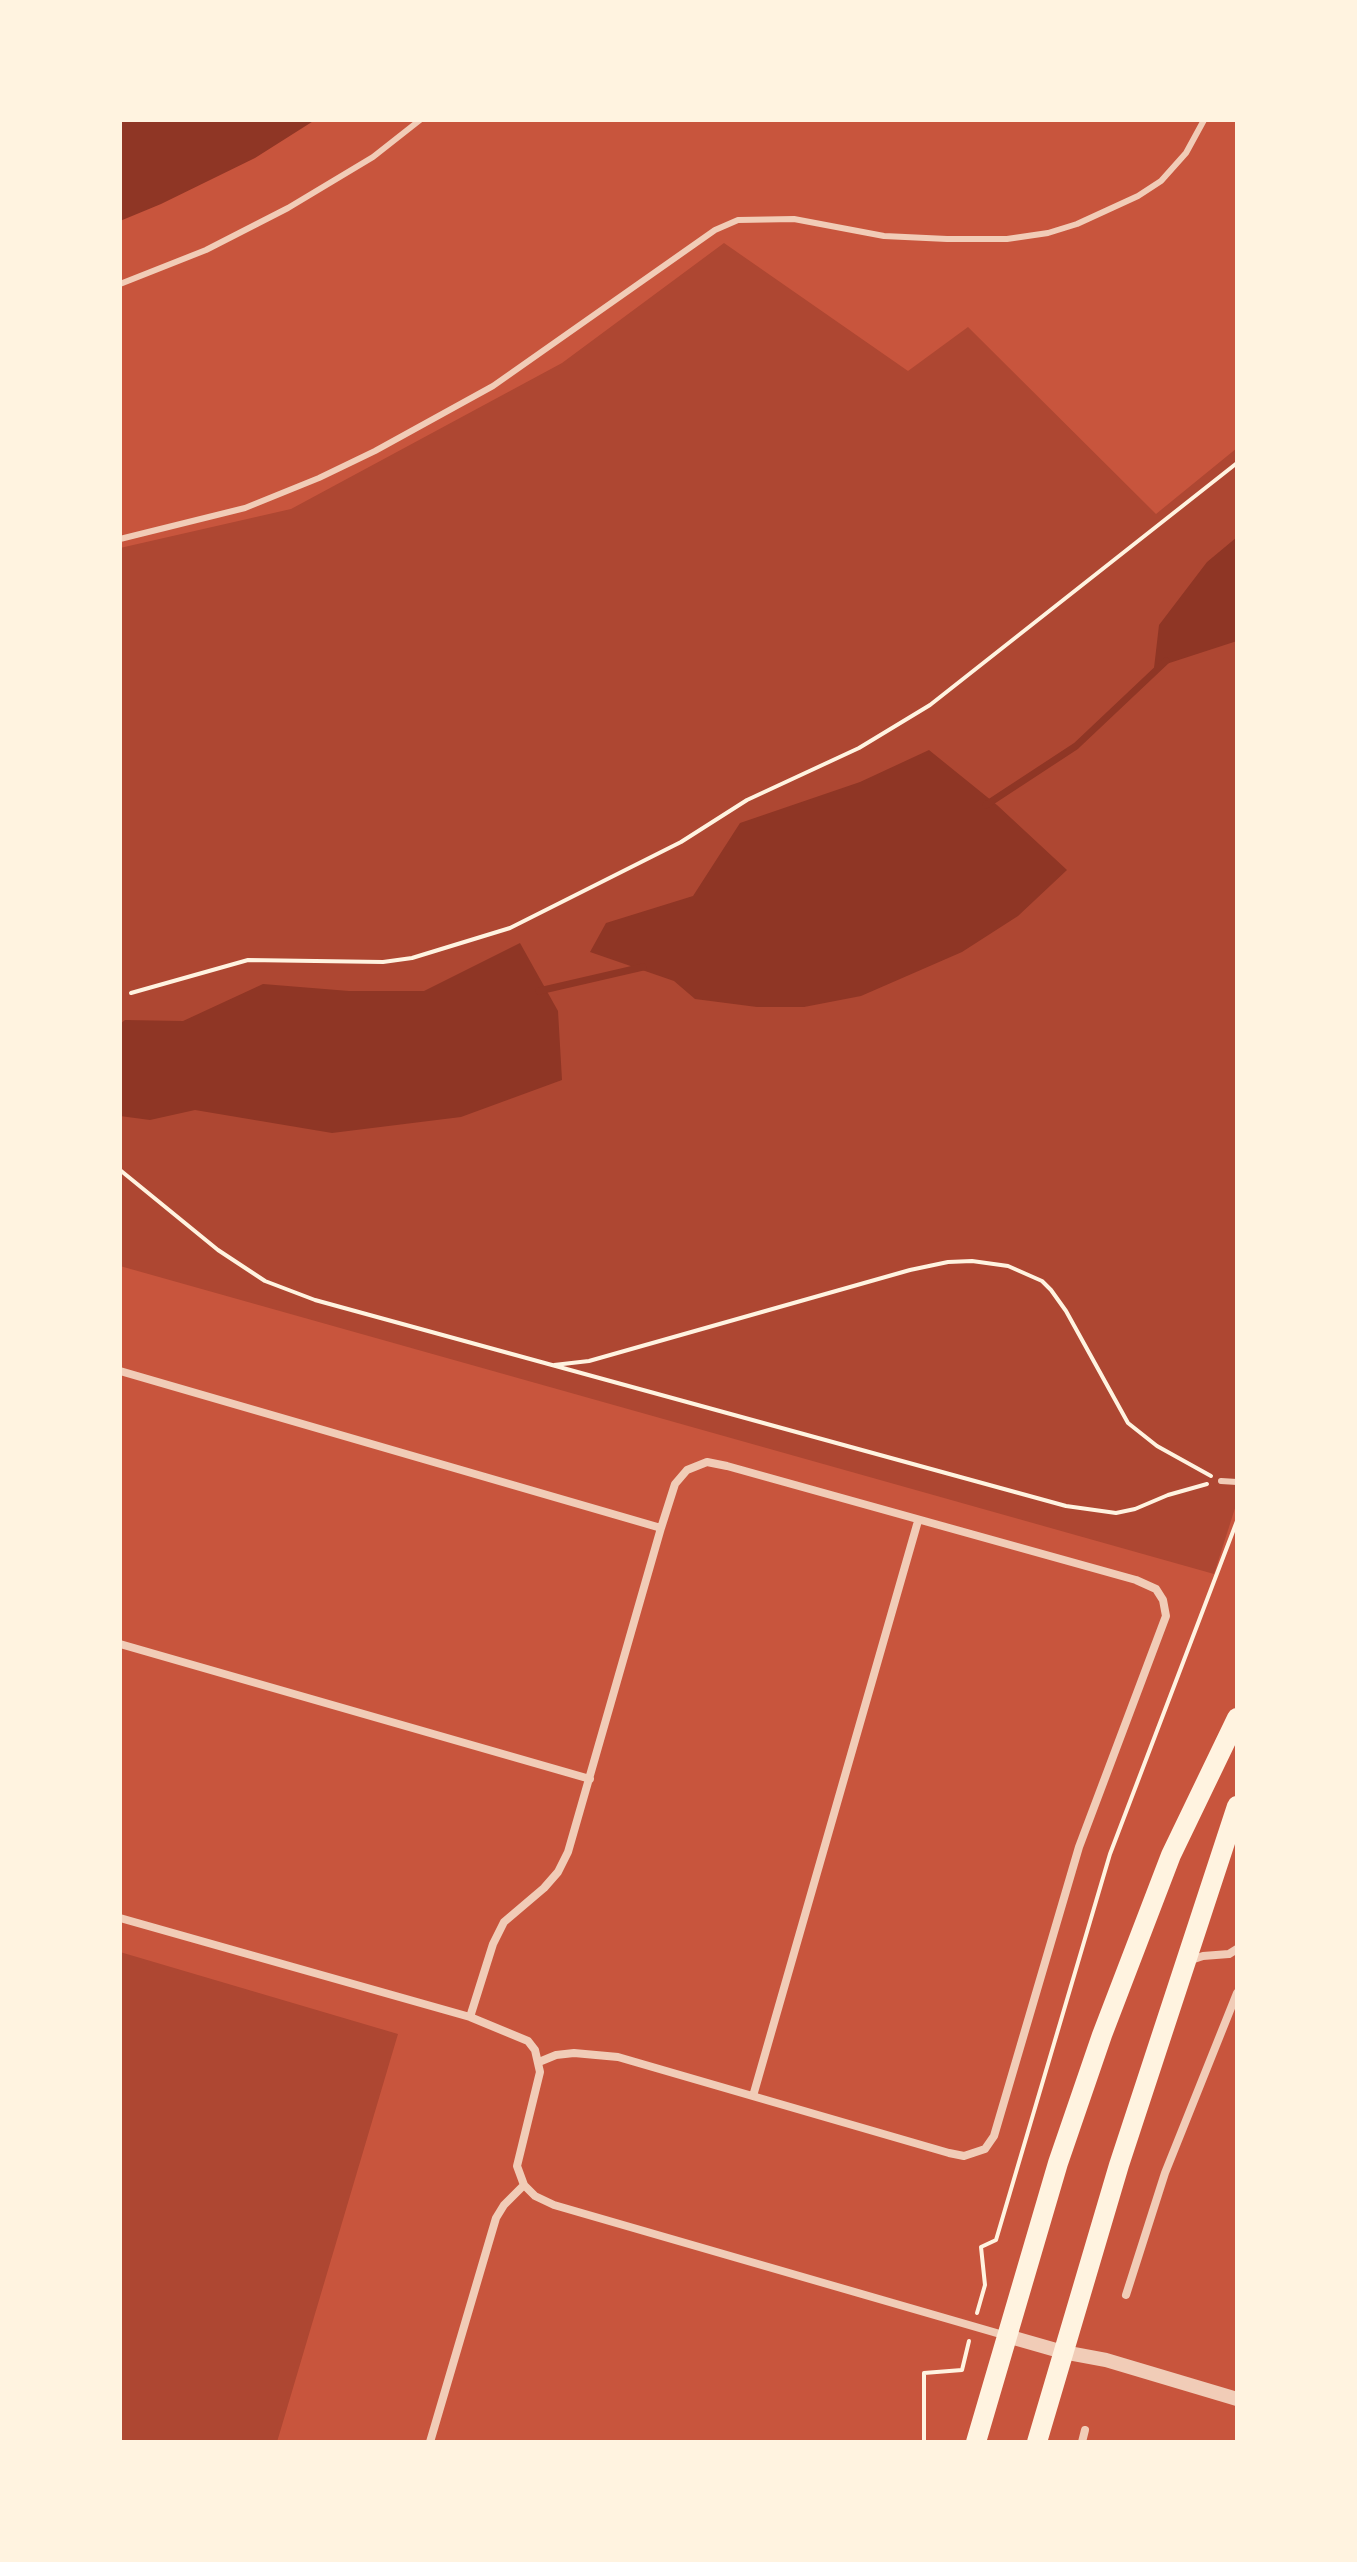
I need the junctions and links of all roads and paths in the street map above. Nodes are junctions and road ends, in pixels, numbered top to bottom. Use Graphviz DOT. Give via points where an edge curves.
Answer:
graph roads {
  1 [pos="420,120"];
  2 [pos="1204,120"];
  3 [pos="120,284"];
  4 [pos="1237,463"];
  5 [pos="120,539"];
  6 [pos="131,993"];
  7 [pos="120,1170"];
  8 [pos="548,1365"];
  9 [pos="120,1371"];
  10 [pos="1221,1481"];
  11 [pos="1237,1482"];
  12 [pos="918,1521"];
  13 [pos="1237,1521"];
  14 [pos="661,1528"];
  15 [pos="120,1644"];
  16 [pos="1234,1728"];
  17 [pos="590,1779"];
  18 [pos="1237,1806"];
  19 [pos="120,1918"];
  20 [pos="1237,1949"];
  21 [pos="1187,1961"];
  22 [pos="1237,1993"];
  23 [pos="470,2017"];
  24 [pos="539,2062"];
  25 [pos="753,2096"];
  26 [pos="524,2185"];
  27 [pos="1126,2295"];
  28 [pos="973,2326"];
  29 [pos="1007,2336"];
  30 [pos="1063,2352"];
  31 [pos="1237,2399"];
  32 [pos="1085,2430"];
  33 [pos="1043,2437"];
  34 [pos="430,2442"];
  35 [pos="924,2442"];
  36 [pos="976,2442"];
  37 [pos="1082,2442"];
  1 -- 3 [label="lane" via="373,157 288,208 206,250"];
  2 -- 5 [label="lane" via="1186,153 1161,181 1090,219 1048,233 947,239 884,236 794,219 738,220 715,230 493,386 375,451 245,508"];
  4 -- 6 [label="path" via="930,705 859,748 747,800 681,842 510,928 412,958 248,960"];
  7 -- 8 [label="path" via="265,1281"];
  8 -- 10 [label="path" via="1089,1511 1135,1509"];
  8 -- 10 [label="path" via="589,1361 910,1270 972,1261 1008,1266 1051,1290 1128,1423 1157,1446"];
  9 -- 14 [label="street"];
  10 -- 11 [label="lane"];
  12 -- 14 [label="street" via="707,1462 687,1470 675,1484"];
  12 -- 25 [label="street"];
  12 -- 25 [label="street" via="1136,1580 1156,1589 1166,1616 1079,1847 994,2136 985,2149 964,2156 949,2153"];
  13 -- 28 [label="path" via="1110,1854 996,2240 981,2247 985,2285"];
  14 -- 17 [label="street"];
  15 -- 17 [label="street"];
  16 -- 29 [label="main road" via="1171,1855 1112,2010 1058,2163"];
  17 -- 23 [label="street" via="558,1872 504,1922"];
  18 -- 21 [label="main road"];
  19 -- 23 [label="street"];
  20 -- 21 [label="street"];
  21 -- 30 [label="main road"];
  22 -- 27 [label="street" via="1165,2173"];
  23 -- 24 [label="street" via="528,2041"];
  24 -- 25 [label="street" via="574,2053 618,2057"];
  24 -- 26 [label="street" via="539,2083 518,2151"];
  26 -- 28 [label="street" via="554,2205"];
  26 -- 34 [label="street" via="496,2218"];
  28 -- 29 [label="street"];
  28 -- 35 [label="path" via="962,2370 924,2373"];
  29 -- 30 [label="street"];
  29 -- 36 [label="main road"];
  30 -- 31 [label="street"];
  30 -- 33 [label="main road"];
  32 -- 37 [label="street"];
}
